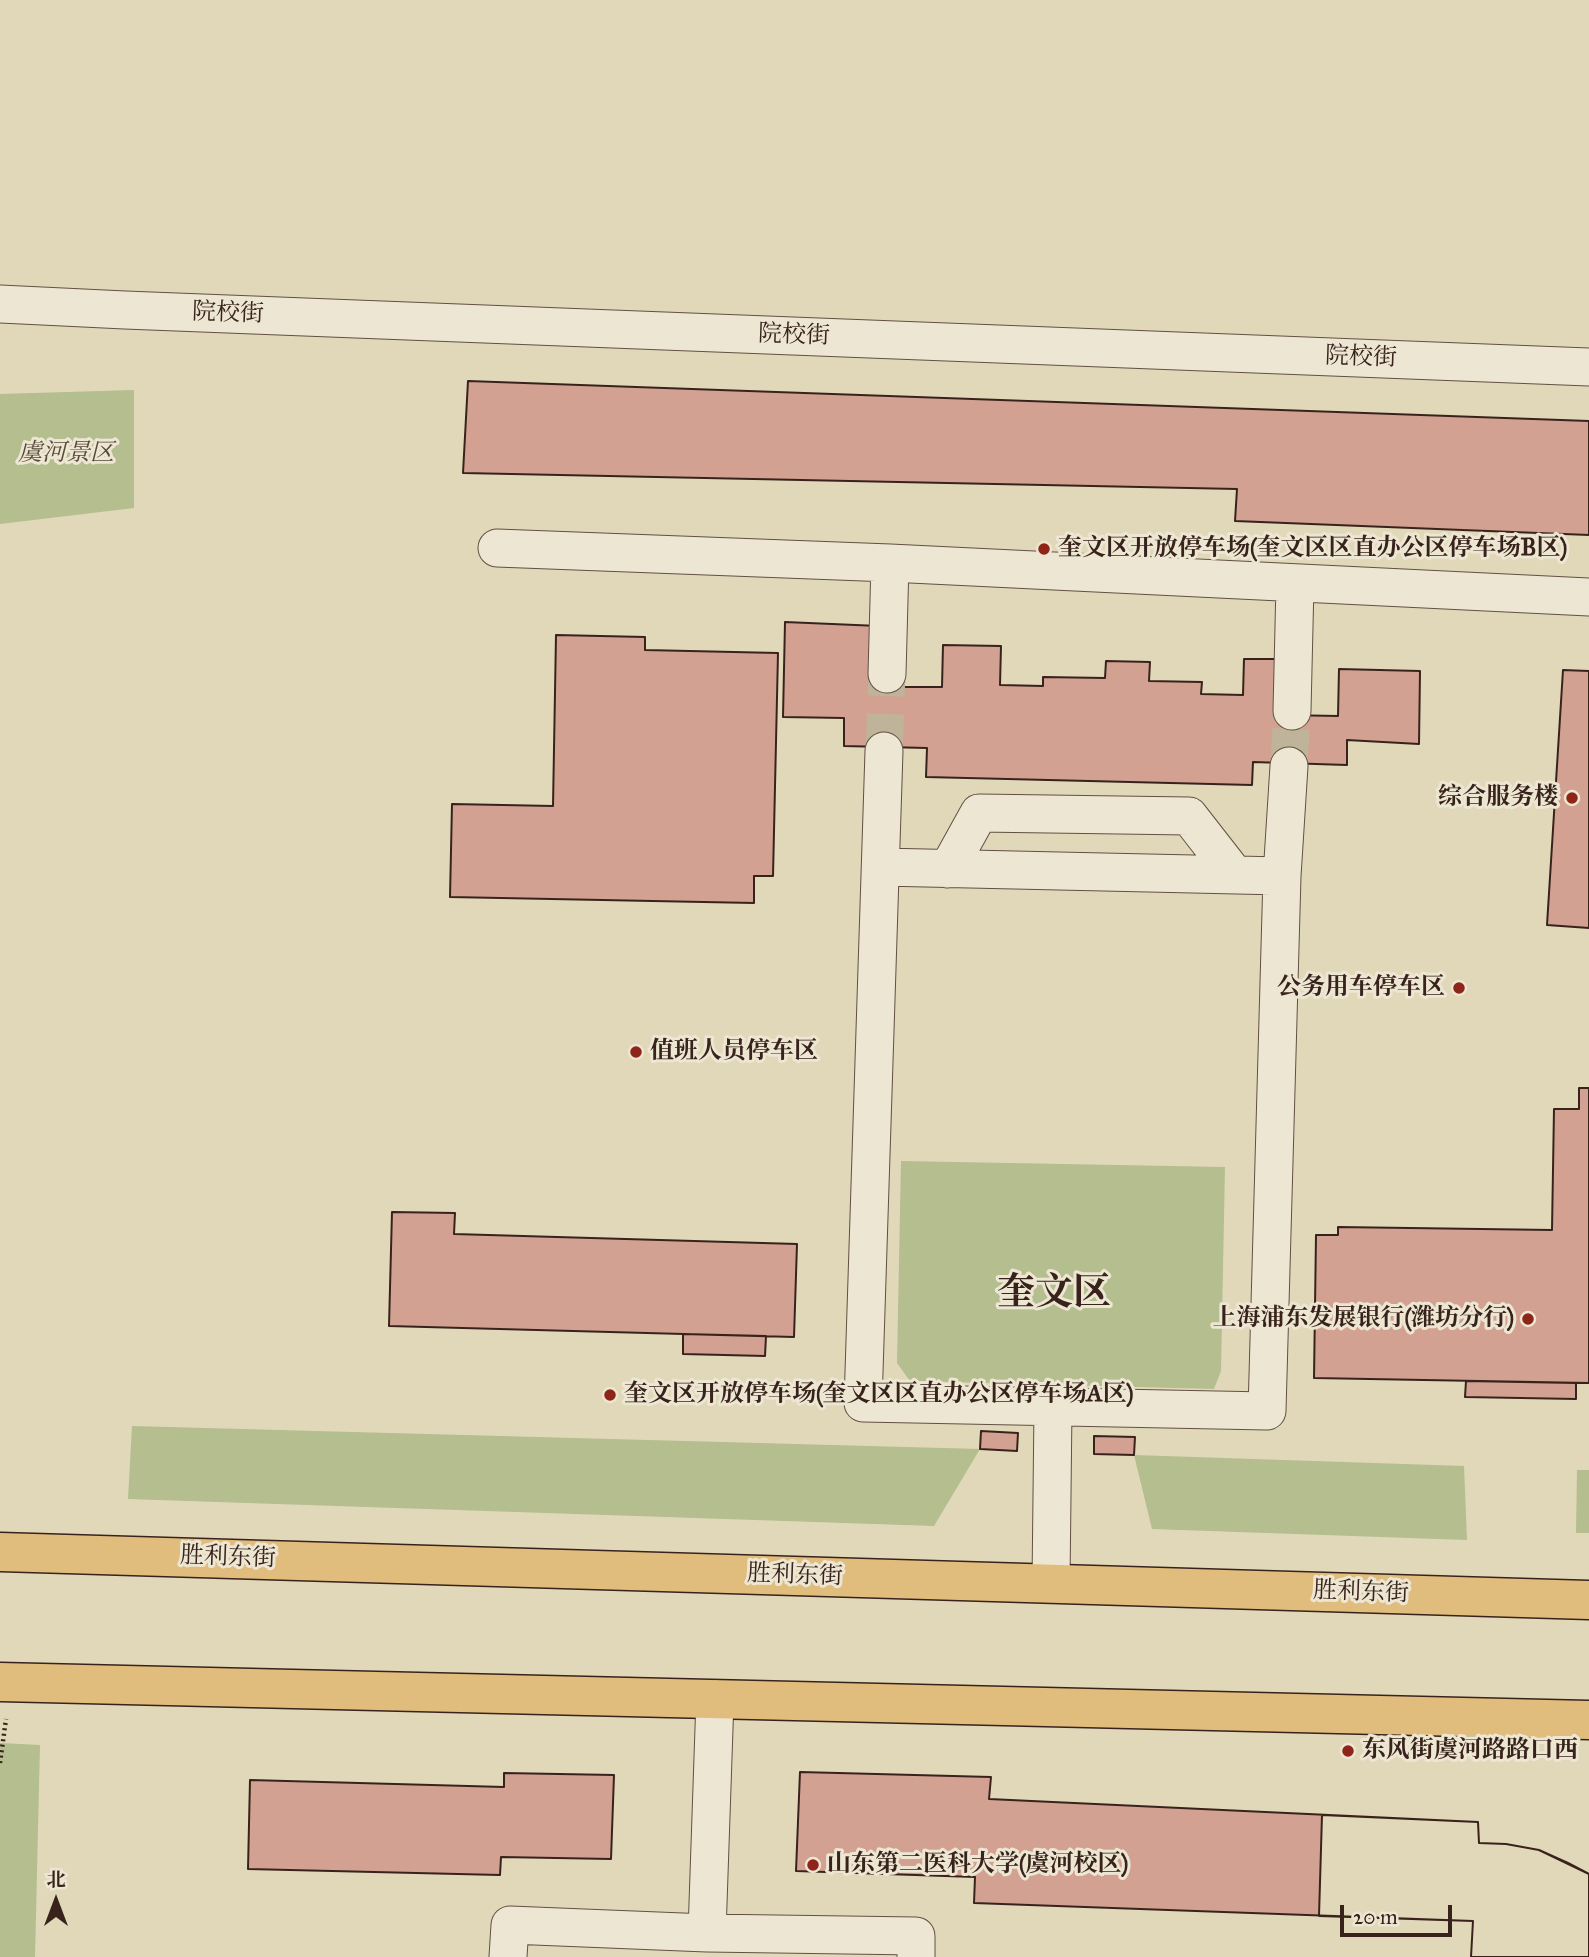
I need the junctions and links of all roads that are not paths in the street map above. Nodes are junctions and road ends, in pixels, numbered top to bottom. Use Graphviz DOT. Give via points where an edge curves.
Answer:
graph roads {
  1 [pos="0,304"];
  2 [pos="1589,367"];
  3 [pos="497,548"];
  4 [pos="890,563"];
  5 [pos="1295,584"];
  6 [pos="1589,597"];
  7 [pos="887,674"];
  8 [pos="1292,711"];
  9 [pos="884,751"];
  10 [pos="1289,766"];
  11 [pos="881,867"];
  12 [pos="948,869"];
  13 [pos="1235,875"];
  14 [pos="1282,876"];
  15 [pos="1053,1407"];
  16 [pos="0,1552"];
  17 [pos="1051,1583"];
  18 [pos="1589,1600"];
  19 [pos="0,1682"];
  20 [pos="715,1699"];
  21 [pos="1589,1720"];
  22 [pos="707,1933"];
  23 [pos="508,1957"];
  24 [pos="916,1957"];
  1 -- 2 [label="street, 院校街"];
  3 -- 4 [label="street"];
  4 -- 5 [label="street"];
  4 -- 7 [label="street"];
  5 -- 6 [label="street"];
  5 -- 8 [label="street"];
  9 -- 11 [label="street"];
  10 -- 14 [label="street"];
  11 -- 12 [label="street"];
  11 -- 15 [label="street" via="863,1403"];
  12 -- 13 [label="street"];
  12 -- 13 [label="street" via="979,813 1189,816"];
  13 -- 14 [label="street"];
  14 -- 15 [label="street" via="1267,1411"];
  15 -- 17 [label="street"];
  16 -- 17 [label="main road, 胜利东街"];
  17 -- 18 [label="main road, 胜利东街"];
  19 -- 20 [label="main road"];
  20 -- 21 [label="main road"];
  20 -- 22 [label="street"];
  22 -- 23 [label="street" via="510,1925"];
  22 -- 24 [label="street" via="916,1936"];
}
